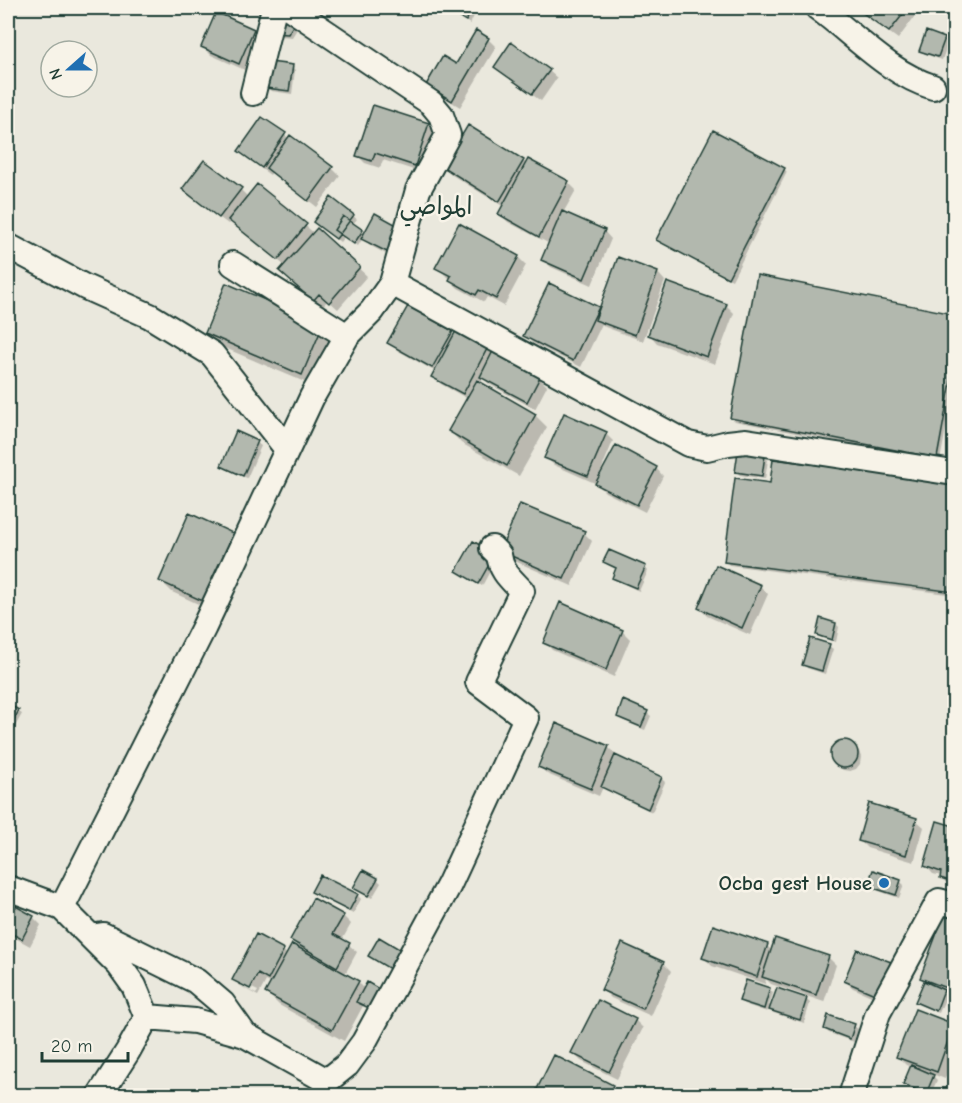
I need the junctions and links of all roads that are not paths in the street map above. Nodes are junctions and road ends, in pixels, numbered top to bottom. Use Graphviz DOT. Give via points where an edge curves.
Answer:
graph roads {
  1 [pos="274,8"];
  2 [pos="290,8"];
  3 [pos="818,8"];
  4 [pos="933,87"];
  5 [pos="253,93"];
  6 [pos="8,246"];
  7 [pos="233,264"];
  8 [pos="392,283"];
  9 [pos="347,336"];
  10 [pos="287,449"];
  11 [pos="954,472"];
  12 [pos="492,548"];
  13 [pos="8,888"];
  14 [pos="954,905"];
  15 [pos="62,908"];
  16 [pos="91,937"];
  17 [pos="147,1017"];
  18 [pos="245,1035"];
  19 [pos="99,1095"];
  20 [pos="851,1095"];
  1 -- 5 [label="street"];
  2 -- 8 [label="street" via="431,103 441,116 448,135 418,190"];
  3 -- 4 [label="street" via="897,71"];
  6 -- 10 [label="street" via="150,316 212,354"];
  7 -- 9 [label="street"];
  8 -- 9 [label="street"];
  8 -- 11 [label="street" via="688,444 707,448 746,441"];
  9 -- 10 [label="street"];
  10 -- 15 [label="street" via="204,627"];
  12 -- 18 [label="street" via="499,555 504,572 522,591 478,682 526,718 449,885 364,1042 347,1065 327,1081"];
  13 -- 15 [label="street"];
  14 -- 20 [label="street" via="939,901 883,1003"];
  15 -- 16 [label="street"];
  16 -- 17 [label="street" via="134,986"];
  16 -- 18 [label="street" via="103,935 196,981 223,1004"];
  17 -- 18 [label="street" via="195,1021"];
  17 -- 19 [label="street"];
}
